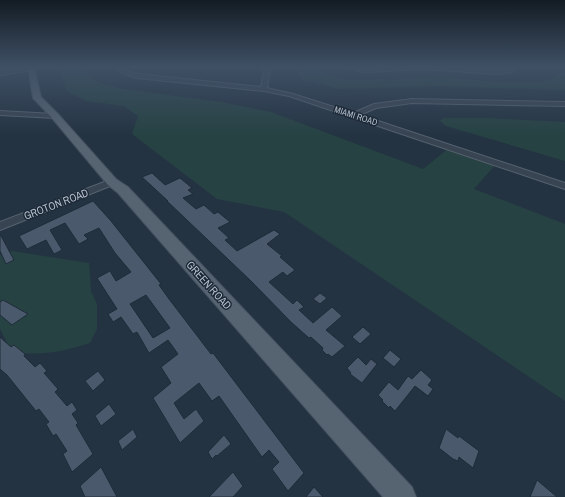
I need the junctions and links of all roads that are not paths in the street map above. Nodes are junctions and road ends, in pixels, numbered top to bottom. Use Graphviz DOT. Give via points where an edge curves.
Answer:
graph roads {
  1 [pos="35,90"];
  2 [pos="270,90"];
  3 [pos="565,104"];
  4 [pos="0,113"];
  5 [pos="355,115"];
  6 [pos="55,116"];
  7 [pos="112,182"];
  8 [pos="565,186"];
  9 [pos="0,226"];
  10 [pos="402,497"];
  1 -- 6 [label="main road, GREEN ROAD" via="37,98"];
  2 -- 5 [label="street, MIAMI ROAD"];
  3 -- 5 [label="street" via="402,101 374,106"];
  4 -- 6 [label="street"];
  5 -- 8 [label="street, MIAMI ROAD"];
  6 -- 7 [label="main road, GREEN ROAD"];
  7 -- 9 [label="street, GROTON ROAD"];
  7 -- 10 [label="main road, GREEN ROAD" via="123,190"];
}
